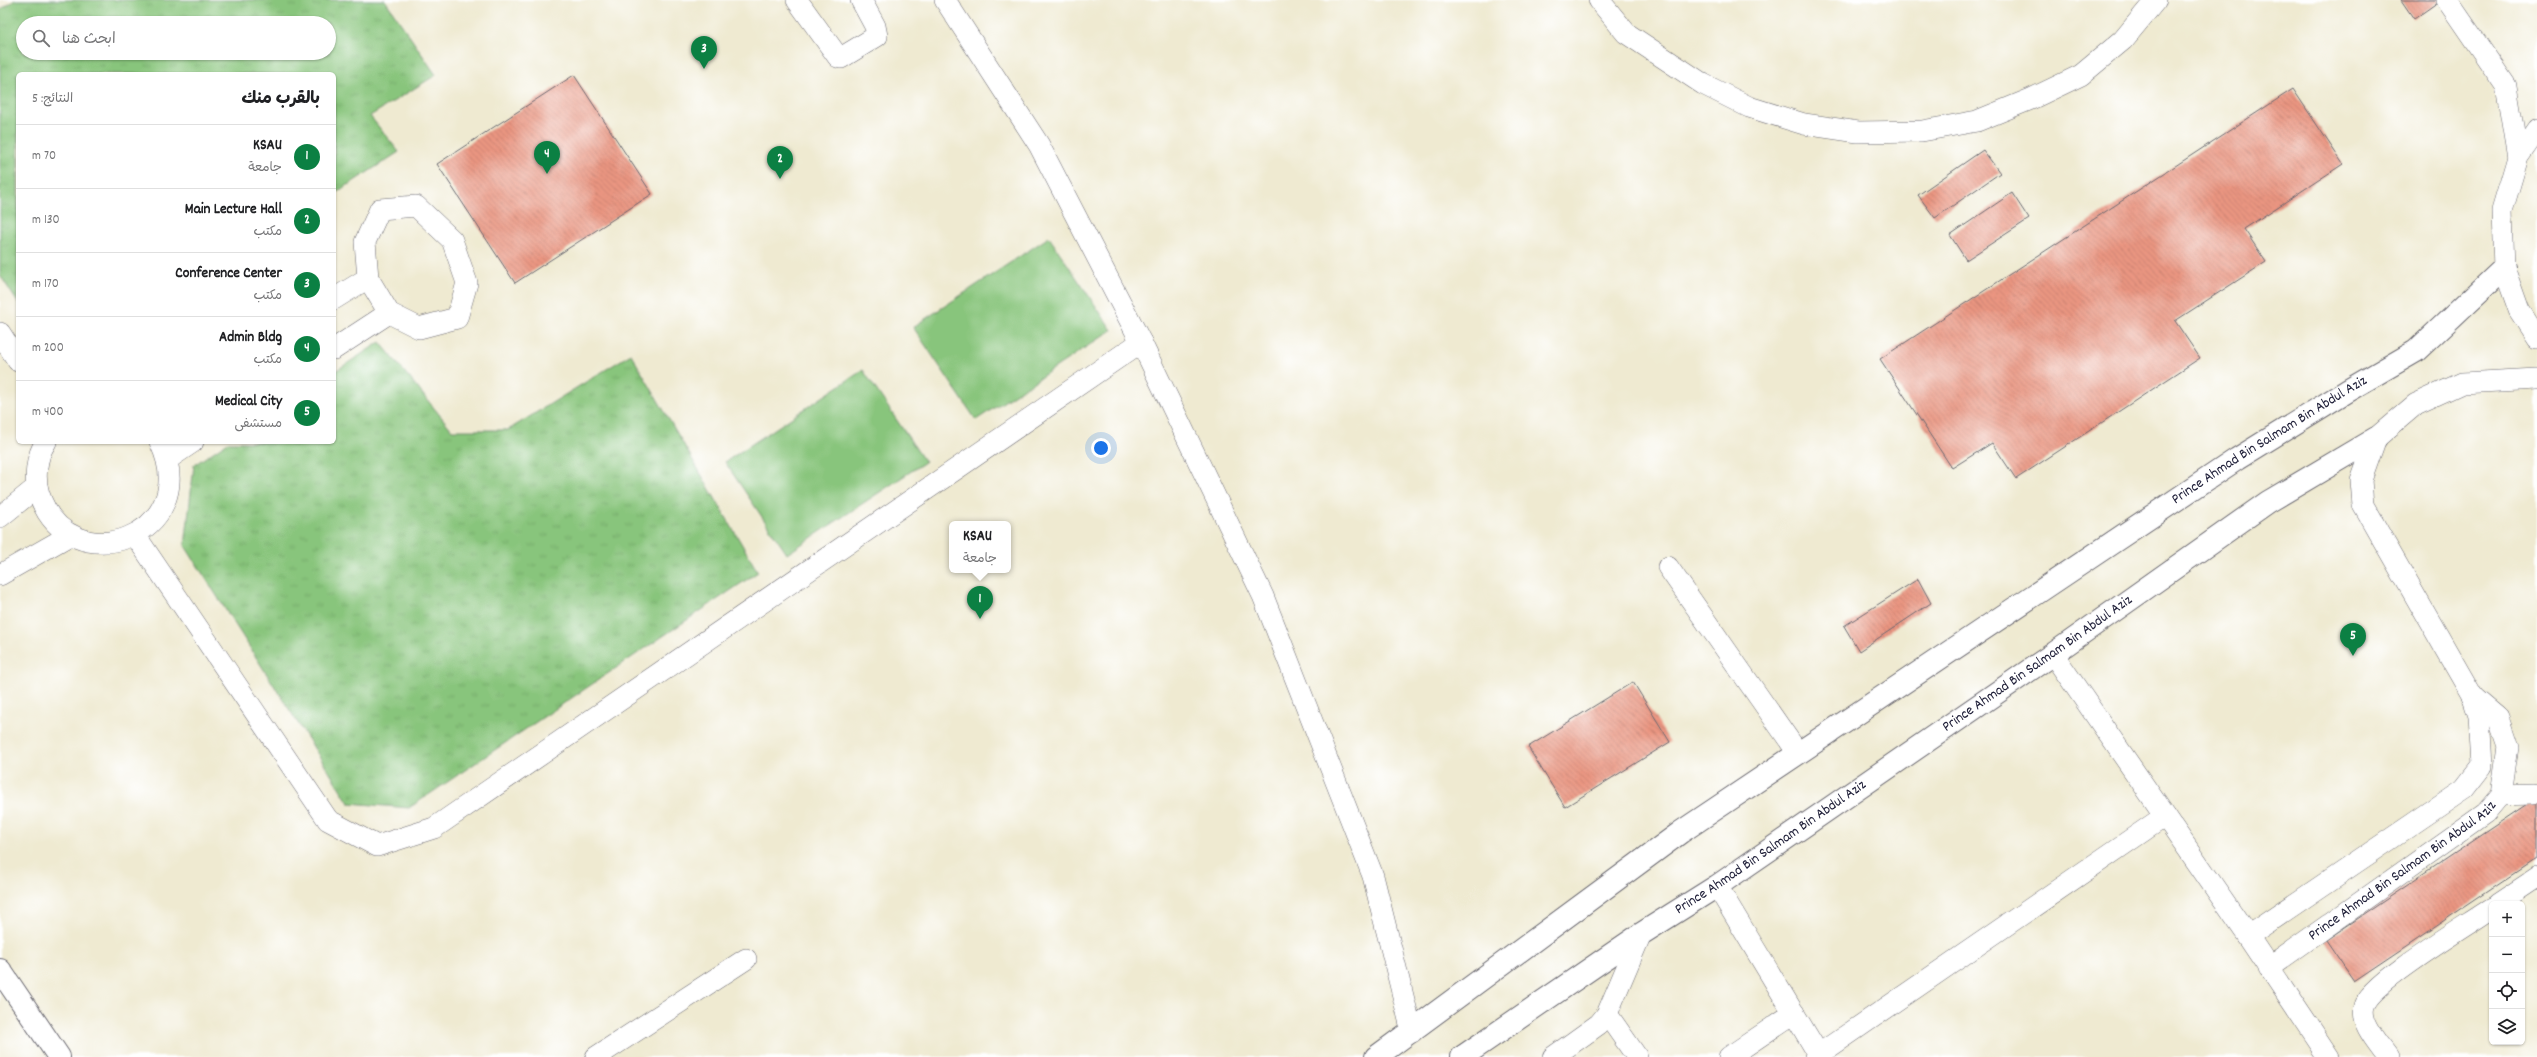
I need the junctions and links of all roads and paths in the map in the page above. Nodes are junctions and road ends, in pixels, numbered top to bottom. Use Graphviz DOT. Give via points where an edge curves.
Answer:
graph roads {
  1 [pos="797,0"];
  2 [pos="861,0"];
  3 [pos="945,0"];
  4 [pos="1599,0"];
  5 [pos="2156,0"];
  6 [pos="2447,0"];
  7 [pos="2537,130"];
  8 [pos="2518,157"];
  9 [pos="2504,268"];
  10 [pos="368,278"];
  11 [pos="336,298"];
  12 [pos="389,313"];
  13 [pos="0,333"];
  14 [pos="2537,338"];
  15 [pos="1141,342"];
  16 [pos="336,348"];
  17 [pos="16,358"];
  18 [pos="2537,380"];
  19 [pos="2376,438"];
  20 [pos="45,444"];
  21 [pos="186,444"];
  22 [pos="164,450"];
  23 [pos="37,487"];
  24 [pos="0,517"];
  25 [pos="70,535"];
  26 [pos="135,535"];
  27 [pos="1668,567"];
  28 [pos="0,575"];
  29 [pos="2053,654"];
  30 [pos="2473,697"];
  31 [pos="1798,754"];
  32 [pos="2533,794"];
  33 [pos="2501,795"];
  34 [pos="2165,816"];
  35 [pos="2537,878"];
  36 [pos="1717,886"];
  37 [pos="2502,901"];
  38 [pos="2489,910"];
  39 [pos="1641,934"];
  40 [pos="2248,936"];
  41 [pos="746,959"];
  42 [pos="2268,968"];
  43 [pos="0,970"];
  44 [pos="1794,1013"];
  45 [pos="1607,1014"];
  46 [pos="1412,1032"];
  47 [pos="1817,1056"];
  48 [pos="59,1057"];
  49 [pos="596,1057"];
  50 [pos="1376,1057"];
  51 [pos="1462,1057"];
  52 [pos="1553,1057"];
  53 [pos="1637,1057"];
  54 [pos="1729,1057"];
  55 [pos="2329,1057"];
  56 [pos="2388,1057"];
  1 -- 2 [label="street" via="841,58 877,36 876,26"];
  3 -- 15 [label="street" via="1039,145"];
  4 -- 5 [label="street" via="1626,33 1703,84 1749,107 1804,124 1858,132 1922,131 1977,121 2031,99 2081,75 2122,40"];
  6 -- 8 [label="street" via="2506,86"];
  7 -- 8 [label="street"];
  8 -- 9 [label="street" via="2502,211"];
  9 -- 14 [label="street" via="2519,310"];
  9 -- 31 [label="main road, Prince Ahmad Bin Salmam Bin Abdul Aziz" via="2416,351 2237,459"];
  10 -- 11 [label="street"];
  10 -- 12 [label="street"];
  10 -- 12 [label="street" via="365,242 380,210 416,206 452,240 467,283 457,318 419,328"];
  12 -- 16 [label="street"];
  13 -- 17 [label="street"];
  15 -- 26 [label="street" via="434,828 377,846 328,820"];
  15 -- 46 [label="street" via="1263,596 1373,876"];
  18 -- 19 [label="street" via="2462,383 2416,404"];
  19 -- 29 [label="main road, Prince Ahmad Bin Salmam Bin Abdul Aziz" via="2268,502"];
  19 -- 30 [label="street, Prince Ahmad Bin Salmam Bin Abdul Aziz" via="2361,480 2363,505"];
  20 -- 23 [label="street" via="38,465"];
  21 -- 22 [label="street"];
  22 -- 26 [label="street" via="170,481 165,503 153,521"];
  23 -- 24 [label="street"];
  23 -- 25 [label="street" via="43,506 55,522"];
  25 -- 26 [label="street" via="91,542 114,542"];
  25 -- 28 [label="street"];
  27 -- 31 [label="street"];
  29 -- 34 [label="street"];
  29 -- 36 [label="main road, Prince Ahmad Bin Salmam Bin Abdul Aziz"];
  30 -- 33 [label="street, Prince Ahmad Bin Salmam Bin Abdul Aziz" via="2498,718 2508,747"];
  30 -- 40 [label="street, Prince Ahmad Bin Salmam Bin Abdul Aziz" via="2479,715 2482,766 2464,789"];
  31 -- 46 [label="main road, Prince Ahmad Bin Salmam Bin Abdul Aziz" via="1681,832"];
  32 -- 33 [label="street"];
  33 -- 42 [label="street, Prince Ahmad Bin Salmam Bin Abdul Aziz" via="2486,814"];
  34 -- 40 [label="street"];
  34 -- 47 [label="street"];
  35 -- 37 [label="street"];
  36 -- 39 [label="main road, Prince Ahmad Bin Salmam Bin Abdul Aziz"];
  36 -- 44 [label="street"];
  38 -- 56 [label="street" via="2389,978 2370,994 2363,1007 2366,1024"];
  39 -- 45 [label="street"];
  39 -- 51 [label="main road, Prince Ahmad Bin Salmam Bin Abdul Aziz"];
  40 -- 42 [label="street"];
  41 -- 49 [label="street"];
  42 -- 55 [label="street"];
  43 -- 48 [label="main road"];
  44 -- 47 [label="street"];
  44 -- 54 [label="street"];
  45 -- 52 [label="street" via="1599,1024"];
  45 -- 53 [label="street"];
  46 -- 50 [label="main road, Prince Ahmad Bin Salmam Bin Abdul Aziz"];
}
